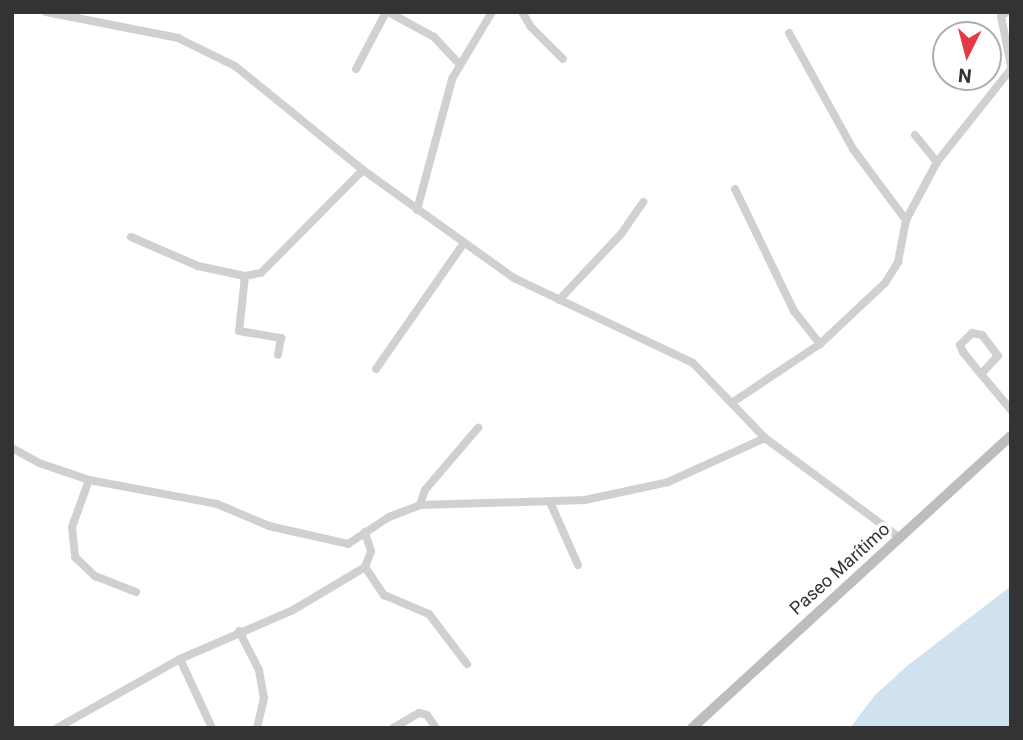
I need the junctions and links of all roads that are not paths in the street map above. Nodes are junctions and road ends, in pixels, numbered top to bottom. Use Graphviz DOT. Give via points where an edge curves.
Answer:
graph roads {
  1 [pos="46,12"];
  2 [pos="387,12"];
  3 [pos="492,12"];
  4 [pos="522,12"];
  5 [pos="1005,13"];
  6 [pos="789,33"];
  7 [pos="563,59"];
  8 [pos="458,63"];
  9 [pos="356,69"];
  10 [pos="1010,72"];
  11 [pos="915,135"];
  12 [pos="937,162"];
  13 [pos="363,170"];
  14 [pos="736,189"];
  15 [pos="643,202"];
  16 [pos="417,210"];
  17 [pos="906,220"];
  18 [pos="131,237"];
  19 [pos="464,243"];
  20 [pos="245,276"];
  21 [pos="559,300"];
  22 [pos="820,344"];
  23 [pos="278,355"];
  24 [pos="376,369"];
  25 [pos="981,374"];
  26 [pos="733,402"];
  27 [pos="1009,403"];
  28 [pos="478,428"];
  29 [pos="1011,436"];
  30 [pos="765,438"];
  31 [pos="12,448"];
  32 [pos="89,480"];
  33 [pos="550,502"];
  34 [pos="420,505"];
  35 [pos="365,532"];
  36 [pos="900,538"];
  37 [pos="578,565"];
  38 [pos="365,567"];
  39 [pos="136,592"];
  40 [pos="239,631"];
  41 [pos="180,659"];
  42 [pos="467,664"];
  43 [pos="75,719"];
  44 [pos="57,728"];
  45 [pos="80,728"];
  46 [pos="212,728"];
  47 [pos="257,728"];
  48 [pos="393,728"];
  49 [pos="436,728"];
  50 [pos="692,728"];
  1 -- 13 [label="street" via="161,33 205,49 235,66"];
  2 -- 8 [label="street" via="434,37"];
  2 -- 9 [label="street"];
  3 -- 8 [label="street"];
  4 -- 7 [label="street"];
  5 -- 10 [label="street" via="1000,16"];
  6 -- 17 [label="street" via="853,149"];
  8 -- 16 [label="street"];
  10 -- 12 [label="street"];
  11 -- 12 [label="street"];
  12 -- 17 [label="street"];
  13 -- 16 [label="street"];
  13 -- 20 [label="street" via="271,267"];
  14 -- 22 [label="street" via="794,311"];
  15 -- 21 [label="street" via="613,243"];
  16 -- 19 [label="street"];
  17 -- 22 [label="street" via="898,262 885,283"];
  18 -- 20 [label="street" via="198,266"];
  19 -- 21 [label="street" via="514,278"];
  19 -- 24 [label="street"];
  20 -- 23 [label="street" via="239,331 281,338"];
  21 -- 26 [label="street" via="668,348 701,369"];
  22 -- 26 [label="street"];
  25 -- 25 [label="street" via="960,345 972,333 982,335 998,356"];
  25 -- 27 [label="street"];
  26 -- 30 [label="street"];
  28 -- 34 [label="street" via="425,490"];
  29 -- 36 [label="main road, Paseo Marítimo"];
  30 -- 33 [label="street" via="668,482 586,500"];
  30 -- 36 [label="street"];
  31 -- 32 [label="street"];
  32 -- 35 [label="street" via="217,504 237,515 308,537 348,544"];
  32 -- 39 [label="street" via="72,527 75,558 95,576"];
  33 -- 34 [label="street"];
  33 -- 37 [label="street"];
  34 -- 35 [label="street"];
  35 -- 38 [label="street" via="371,551"];
  36 -- 50 [label="main road, Paseo Marítimo"];
  38 -- 40 [label="street" via="293,610"];
  38 -- 42 [label="street" via="384,595 429,614"];
  40 -- 41 [label="street"];
  40 -- 47 [label="street" via="259,670 264,698"];
  41 -- 43 [label="street"];
  41 -- 46 [label="street"];
  43 -- 44 [label="street"];
  43 -- 45 [label="street"];
  48 -- 49 [label="street" via="419,713 427,715"];
}
